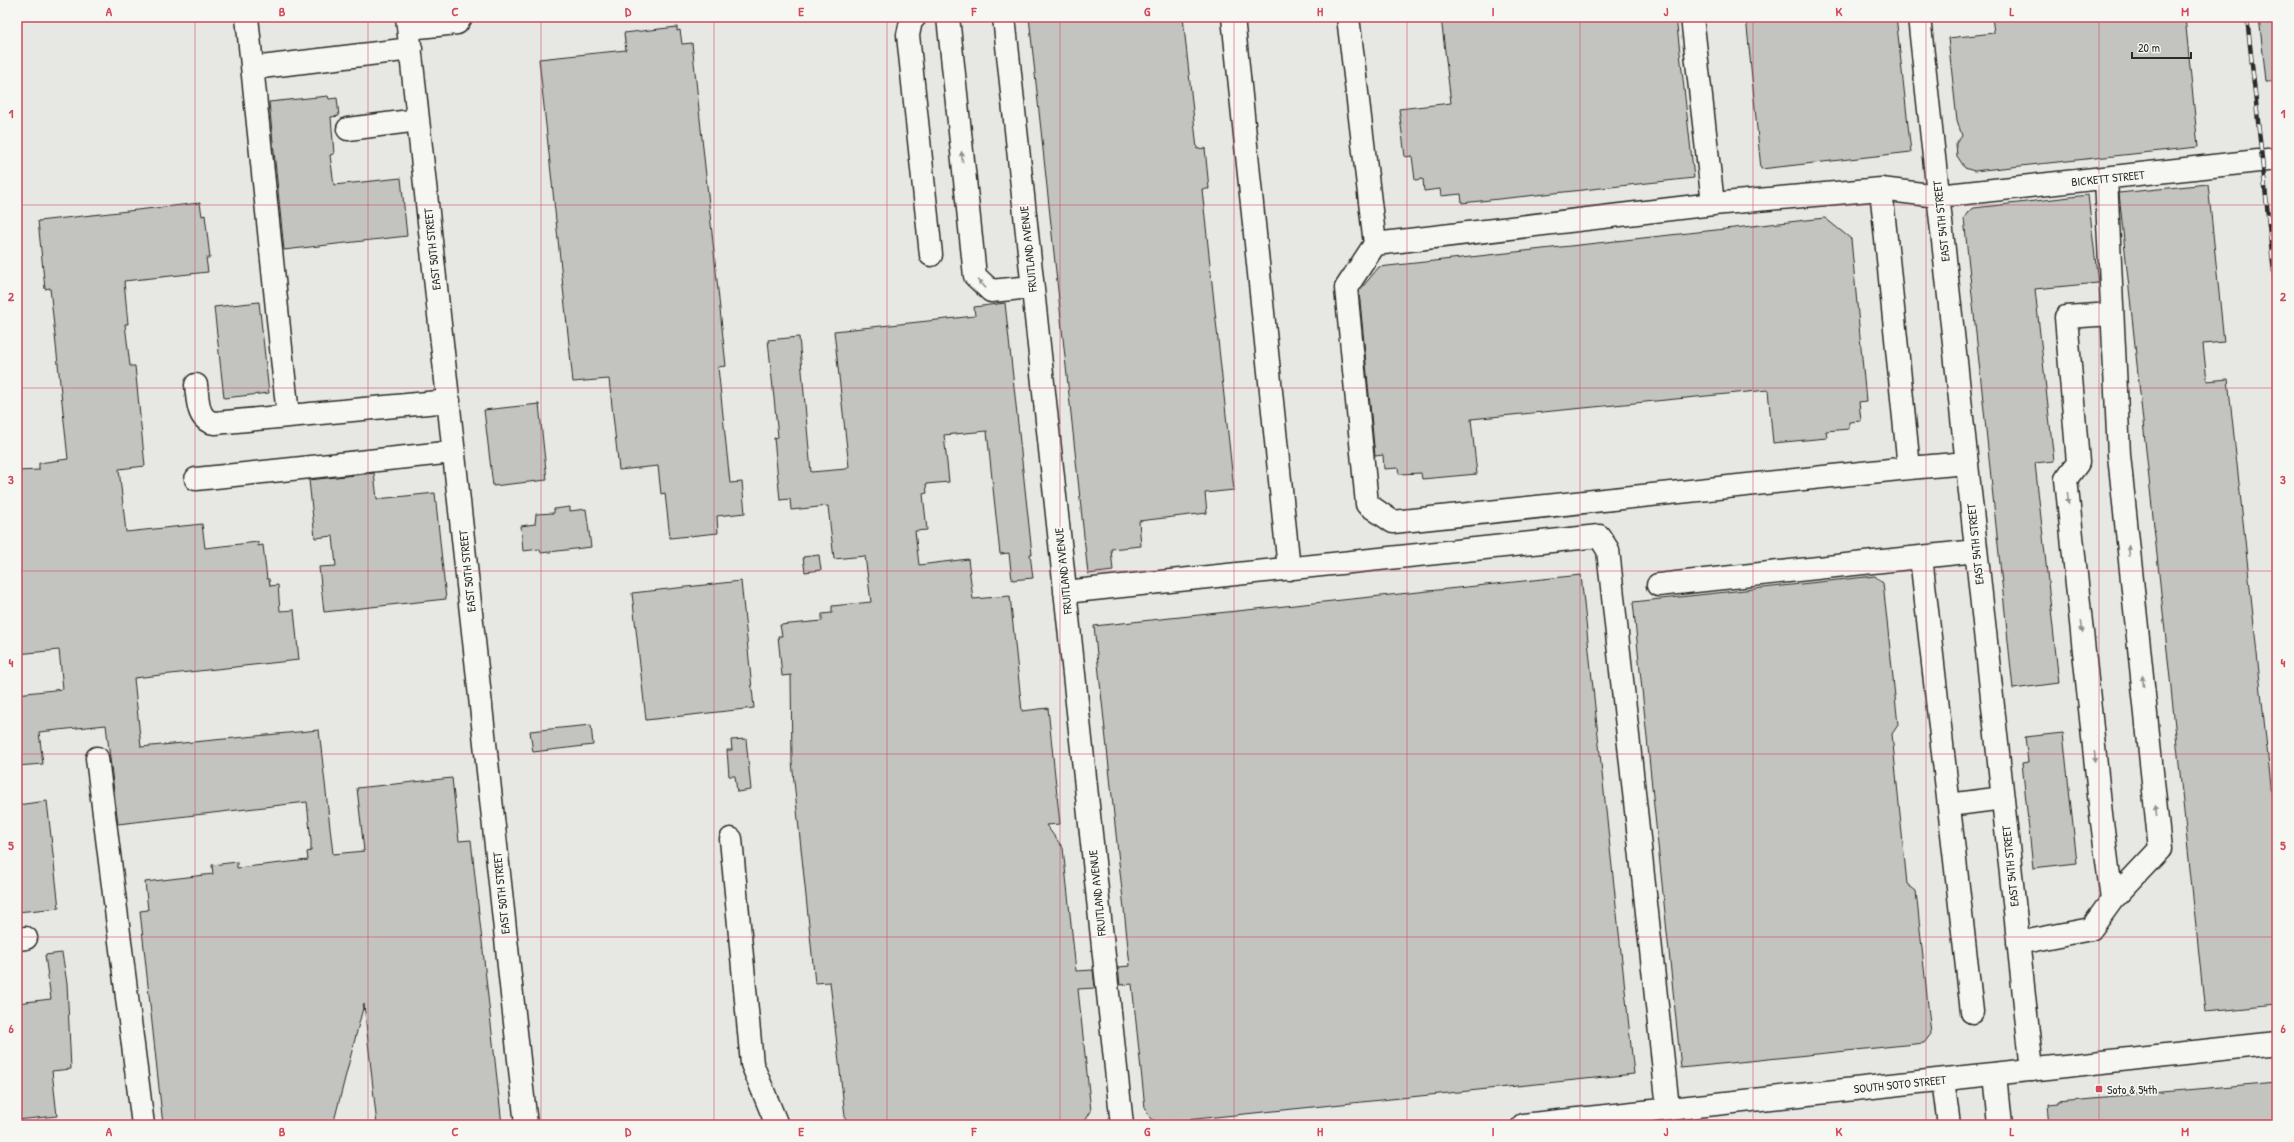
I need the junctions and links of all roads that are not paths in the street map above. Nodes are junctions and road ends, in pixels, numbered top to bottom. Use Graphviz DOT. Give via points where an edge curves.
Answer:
graph roads {
  1 [pos="247,17"];
  2 [pos="461,17"];
  3 [pos="915,17"];
  4 [pos="948,17"];
  5 [pos="1004,17"];
  6 [pos="1233,17"];
  7 [pos="1348,17"];
  8 [pos="1692,17"];
  9 [pos="1919,17"];
  10 [pos="409,31"];
  11 [pos="253,68"];
  12 [pos="418,120"];
  13 [pos="348,129"];
  14 [pos="2277,159"];
  15 [pos="2106,178"];
  16 [pos="1881,189"];
  17 [pos="1938,196"];
  18 [pos="1713,204"];
  19 [pos="1374,244"];
  20 [pos="931,255"];
  21 [pos="1032,287"];
  22 [pos="2112,314"];
  23 [pos="196,385"];
  24 [pos="448,402"];
  25 [pos="288,416"];
  26 [pos="454,452"];
  27 [pos="1967,463"];
  28 [pos="1909,468"];
  29 [pos="196,479"];
  30 [pos="1976,551"];
  31 [pos="1921,557"];
  32 [pos="1289,569"];
  33 [pos="1658,585"];
  34 [pos="1065,592"];
  35 [pos="97,758"];
  36 [pos="2002,798"];
  37 [pos="1949,805"];
  38 [pos="731,839"];
  39 [pos="2112,900"];
  40 [pos="2018,943"];
  41 [pos="1972,1012"];
  42 [pos="2277,1043"];
  43 [pos="2032,1070"];
  44 [pos="1995,1074"];
  45 [pos="1943,1080"];
  46 [pos="1668,1108"];
  47 [pos="1642,1118"];
  48 [pos="143,1125"];
  49 [pos="526,1125"];
  50 [pos="777,1125"];
  51 [pos="1122,1125"];
  52 [pos="1523,1125"];
  53 [pos="1949,1125"];
  54 [pos="2000,1125"];
  1 -- 11 [label="street"];
  2 -- 10 [label="street" via="457,23"];
  3 -- 20 [label="street" via="911,21 908,35"];
  21 -- 4 [label="street, one-way" via="991,291 975,276"];
  5 -- 21 [label="street, FRUITLAND AVENUE"];
  6 -- 32 [label="street"];
  7 -- 19 [label="street"];
  8 -- 18 [label="street"];
  9 -- 17 [label="street, EAST 54TH STREET"];
  10 -- 11 [label="street"];
  10 -- 12 [label="street, EAST 50TH STREET"];
  11 -- 25 [label="street"];
  12 -- 13 [label="street"];
  12 -- 24 [label="street, EAST 50TH STREET"];
  14 -- 15 [label="street, BICKETT STREET"];
  15 -- 17 [label="street, BICKETT STREET"];
  15 -- 22 [label="street"];
  16 -- 17 [label="street, BICKETT STREET"];
  16 -- 18 [label="street, BICKETT STREET"];
  16 -- 28 [label="street"];
  17 -- 27 [label="street, EAST 54TH STREET"];
  18 -- 19 [label="street, BICKETT STREET"];
  19 -- 28 [label="street" via="1346,288 1368,504 1393,522"];
  21 -- 34 [label="street, FRUITLAND AVENUE"];
  39 -- 22 [label="street, one-way" via="2160,849 2119,455"];
  22 -- 39 [label="street, one-way" via="2066,317 2078,463 2066,479"];
  23 -- 25 [label="street" via="201,416 208,422 215,424"];
  24 -- 25 [label="street"];
  24 -- 26 [label="street, EAST 50TH STREET"];
  26 -- 29 [label="street"];
  26 -- 49 [label="street, EAST 50TH STREET"];
  27 -- 28 [label="street"];
  27 -- 30 [label="street, EAST 54TH STREET"];
  30 -- 31 [label="street"];
  30 -- 36 [label="street, EAST 54TH STREET"];
  31 -- 33 [label="street"];
  31 -- 37 [label="street"];
  32 -- 34 [label="street"];
  32 -- 46 [label="street" via="1599,536 1608,550"];
  34 -- 51 [label="street, FRUITLAND AVENUE"];
  35 -- 48 [label="street"];
  36 -- 37 [label="street"];
  36 -- 40 [label="street, EAST 54TH STREET"];
  37 -- 41 [label="street"];
  38 -- 50 [label="street" via="752,1064"];
  39 -- 40 [label="street" via="2091,929"];
  40 -- 43 [label="street, EAST 54TH STREET"];
  42 -- 43 [label="street, SOUTH SOTO STREET"];
  43 -- 44 [label="street, SOUTH SOTO STREET"];
  44 -- 45 [label="street, SOUTH SOTO STREET"];
  44 -- 54 [label="street"];
  45 -- 46 [label="street, SOUTH SOTO STREET"];
  45 -- 53 [label="street"];
  46 -- 47 [label="street, SOUTH SOTO STREET"];
  47 -- 52 [label="street, SOUTH SOTO STREET"];
}
